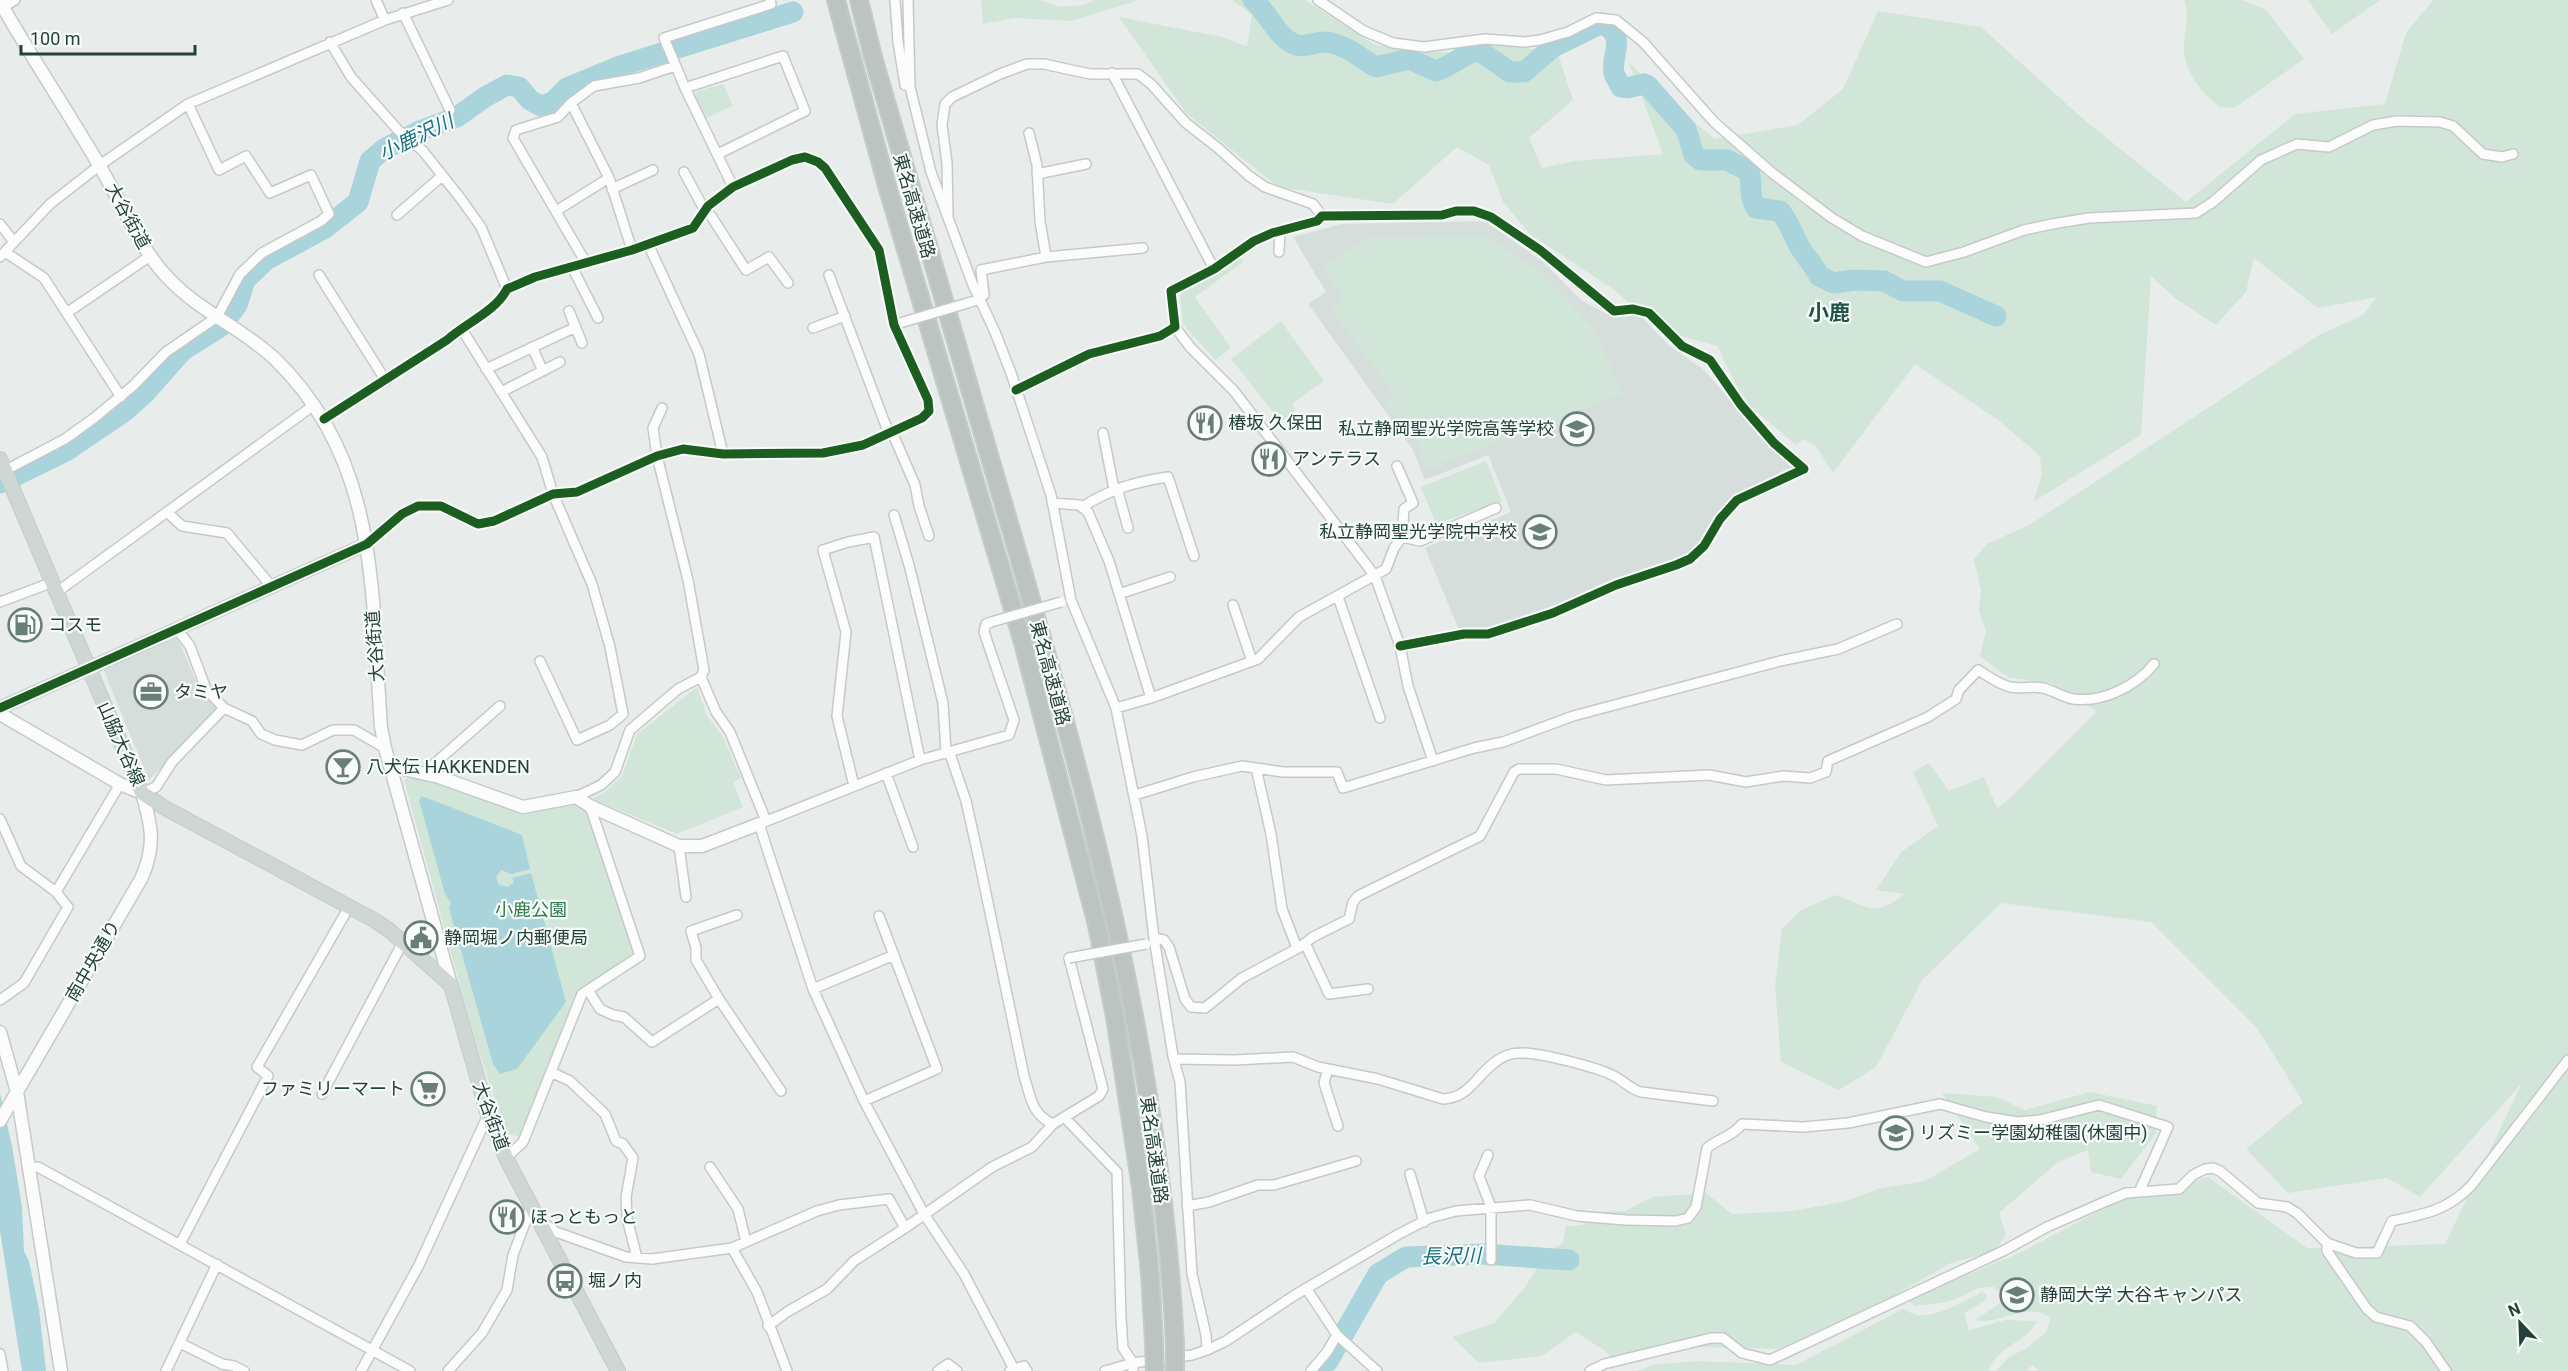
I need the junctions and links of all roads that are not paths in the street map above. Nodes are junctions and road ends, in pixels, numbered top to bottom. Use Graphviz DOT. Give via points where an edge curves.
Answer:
graph roads {
  1 [pos="15,0"];
  2 [pos="376,0"];
  3 [pos="448,0"];
  4 [pos="770,0"];
  5 [pos="836,0"];
  6 [pos="859,0"];
  7 [pos="895,0"];
  8 [pos="908,0"];
  9 [pos="1318,0"];
  10 [pos="1,6"];
  11 [pos="403,13"];
  12 [pos="386,20"];
  13 [pos="330,42"];
  14 [pos="675,66"];
  15 [pos="1112,73"];
  16 [pos="685,88"];
  17 [pos="571,103"];
  18 [pos="188,104"];
  19 [pos="450,110"];
  20 [pos="1029,133"];
  21 [pos="923,145"];
  22 [pos="718,154"];
  23 [pos="2513,154"];
  24 [pos="1086,164"];
  25 [pos="99,165"];
  26 [pos="653,170"];
  27 [pos="684,172"];
  28 [pos="1037,174"];
  29 [pos="442,176"];
  30 [pos="609,178"];
  31 [pos="734,187"];
  32 [pos="612,189"];
  33 [pos="556,211"];
  34 [pos="705,211"];
  35 [pos="397,215"];
  36 [pos="1322,216"];
  37 [pos="948,220"];
  38 [pos="0,224"];
  39 [pos="1280,230"];
  40 [pos="14,242"];
  41 [pos="648,244"];
  42 [pos="1143,248"];
  43 [pos="632,249"];
  44 [pos="1280,252"];
  45 [pos="2,254"];
  46 [pos="150,256"];
  47 [pos="1046,257"];
  48 [pos="586,263"];
  49 [pos="572,267"];
  50 [pos="1214,269"];
  51 [pos="319,275"];
  52 [pos="830,275"];
  53 [pos="788,283"];
  54 [pos="507,289"];
  55 [pos="975,300"];
  56 [pos="569,311"];
  57 [pos="68,312"];
  58 [pos="217,316"];
  59 [pos="845,316"];
  60 [pos="598,318"];
  61 [pos="897,324"];
  62 [pos="576,327"];
  63 [pos="1175,327"];
  64 [pos="461,328"];
  65 [pos="813,328"];
  66 [pos="582,343"];
  67 [pos="532,347"];
  68 [pos="560,362"];
  69 [pos="486,369"];
  70 [pos="543,371"];
  71 [pos="386,381"];
  72 [pos="1016,390"];
  73 [pos="501,392"];
  74 [pos="121,397"];
  75 [pos="314,405"];
  76 [pos="662,408"];
  77 [pos="324,419"];
  78 [pos="892,432"];
  79 [pos="1102,433"];
  80 [pos="723,454"];
  81 [pos="657,456"];
  82 [pos="1397,466"];
  83 [pos="3,469"];
  84 [pos="1115,489"];
  85 [pos="553,494"];
  86 [pos="1052,503"];
  87 [pos="1082,507"];
  88 [pos="1496,508"];
  89 [pos="167,512"];
  90 [pos="894,515"];
  91 [pos="1128,528"];
  92 [pos="929,536"];
  93 [pos="1402,537"];
  94 [pos="367,544"];
  95 [pos="1194,556"];
  96 [pos="1375,576"];
  97 [pos="1170,577"];
  98 [pos="55,587"];
  99 [pos="272,587"];
  100 [pos="1119,594"];
  101 [pos="1338,597"];
  102 [pos="1066,601"];
  103 [pos="0,602"];
  104 [pos="1233,604"];
  105 [pos="1897,624"];
  106 [pos="177,629"];
  107 [pos="1400,646"];
  108 [pos="540,661"];
  109 [pos="1252,662"];
  110 [pos="2154,664"];
  111 [pos="88,669"];
  112 [pos="701,676"];
  113 [pos="1151,698"];
  114 [pos="500,706"];
  115 [pos="0,708"];
  116 [pos="224,708"];
  117 [pos="1116,708"];
  118 [pos="0,714"];
  119 [pos="623,714"];
  120 [pos="1380,718"];
  121 [pos="630,730"];
  122 [pos="385,747"];
  123 [pos="948,752"];
  124 [pos="920,760"];
  125 [pos="1433,761"];
  126 [pos="390,766"];
  127 [pos="1256,768"];
  128 [pos="424,773"];
  129 [pos="886,773"];
  130 [pos="120,784"];
  131 [pos="854,786"];
  132 [pos="142,793"];
  133 [pos="1135,795"];
  134 [pos="576,797"];
  135 [pos="590,806"];
  136 [pos="0,819"];
  137 [pos="763,823"];
  138 [pos="679,846"];
  139 [pos="913,847"];
  140 [pos="56,892"];
  141 [pos="686,897"];
  142 [pos="349,906"];
  143 [pos="737,915"];
  144 [pos="879,916"];
  145 [pos="403,942"];
  146 [pos="1151,942"];
  147 [pos="1301,946"];
  148 [pos="894,955"];
  149 [pos="451,985"];
  150 [pos="813,988"];
  151 [pos="1368,989"];
  152 [pos="588,990"];
  153 [pos="718,999"];
  154 [pos="0,1000"];
  155 [pos="0,1032"];
  156 [pos="1174,1059"];
  157 [pos="2568,1060"];
  158 [pos="1328,1069"];
  159 [pos="551,1072"];
  160 [pos="781,1091"];
  161 [pos="17,1092"];
  162 [pos="322,1094"];
  163 [pos="864,1101"];
  164 [pos="1713,1101"];
  165 [pos="488,1115"];
  166 [pos="1065,1118"];
  167 [pos="0,1121"];
  168 [pos="1053,1124"];
  169 [pos="1338,1126"];
  170 [pos="1488,1155"];
  171 [pos="506,1158"];
  172 [pos="1356,1161"];
  173 [pos="710,1167"];
  174 [pos="30,1168"];
  175 [pos="1410,1173"];
  176 [pos="2140,1190"];
  177 [pos="1187,1206"];
  178 [pos="1491,1207"];
  179 [pos="534,1213"];
  180 [pos="924,1214"];
  181 [pos="1424,1222"];
  182 [pos="906,1228"];
  183 [pos="746,1242"];
  184 [pos="2327,1243"];
  185 [pos="180,1244"];
  186 [pos="732,1248"];
  187 [pos="1491,1256"];
  188 [pos="637,1258"];
  189 [pos="217,1264"];
  190 [pos="1306,1288"];
  191 [pos="768,1326"];
  192 [pos="1339,1338"];
  193 [pos="180,1343"];
  194 [pos="372,1348"];
  195 [pos="1207,1350"];
  196 [pos="0,1354"];
  197 [pos="1133,1367"];
  198 [pos="1012,1370"];
  199 [pos="3,1371"];
  200 [pos="61,1371"];
  201 [pos="166,1371"];
  202 [pos="243,1371"];
  203 [pos="361,1371"];
  204 [pos="410,1371"];
  205 [pos="448,1371"];
  206 [pos="618,1371"];
  207 [pos="787,1371"];
  208 [pos="938,1371"];
  209 [pos="957,1371"];
  210 [pos="1027,1371"];
  211 [pos="1105,1371"];
  212 [pos="1155,1371"];
  213 [pos="1175,1371"];
  214 [pos="1311,1371"];
  215 [pos="1377,1371"];
  216 [pos="1590,1371"];
  217 [pos="2446,1371"];
  1 -- 10 [label="street"];
  2 -- 12 [label="street"];
  3 -- 11 [label="street"];
  4 -- 14 [label="street" via="771,4 664,38"];
  5 -- 212 [label="highway, 東名高速道路, bridge" via="1023,643 1097,924 1141,1188"];
  6 -- 213 [label="highway, 東名高速道路, bridge" via="1047,654 1111,903 1158,1159 1171,1274"];
  7 -- 21 [label="street" via="902,68"];
  8 -- 21 [label="street" via="910,87"];
  9 -- 23 [label="street" via="1364,31 1393,43 1424,47 1485,39 1540,40 1596,18 1616,20 1643,42 1714,122 1771,172 1862,236 1926,262 2052,224 2089,218 2196,213 2261,160 2297,144 2329,147 2373,125 2440,122 2452,126 2483,154"];
  10 -- 25 [label="street, 大谷街道"];
  11 -- 12 [label="street"];
  11 -- 19 [label="street"];
  12 -- 13 [label="street"];
  13 -- 18 [label="street"];
  13 -- 29 [label="street" via="351,77"];
  14 -- 16 [label="street"];
  14 -- 17 [label="street" via="639,78 594,86"];
  15 -- 36 [label="street" via="1138,74 1186,123 1249,176 1265,187 1313,204"];
  15 -- 37 [label="street" via="1090,74 1027,64 952,97 945,104 942,125"];
  15 -- 50 [label="street"];
  16 -- 22 [label="street"];
  16 -- 22 [label="street" via="783,56 806,111"];
  17 -- 30 [label="street"];
  17 -- 33 [label="street" via="558,117 516,130 513,138"];
  18 -- 25 [label="street"];
  18 -- 58 [label="street" via="219,170 246,156 270,193 310,175 329,214 262,253 240,274"];
  20 -- 28 [label="street"];
  21 -- 37 [label="street"];
  22 -- 31 [label="street"];
  24 -- 28 [label="street"];
  25 -- 40 [label="street" via="50,204"];
  25 -- 46 [label="street, 大谷街道"];
  26 -- 32 [label="street"];
  27 -- 34 [label="street"];
  28 -- 47 [label="street"];
  29 -- 35 [label="street"];
  29 -- 54 [label="street" via="481,227"];
  30 -- 32 [label="street"];
  30 -- 33 [label="street"];
  31 -- 34 [label="street"];
  31 -- 61 [label="street" via="792,160 805,157 818,162 879,250"];
  32 -- 43 [label="street"];
  33 -- 48 [label="street"];
  34 -- 41 [label="street" via="693,228"];
  34 -- 53 [label="street" via="746,270 769,257"];
  36 -- 39 [label="street" via="1317,221"];
  36 -- 107 [label="street" via="1474,211 1491,217 1582,282 1614,311 1633,309 1649,313 1682,346 1710,360 1747,413 1804,469 1737,500 1690,559 1488,634 1464,634"];
  37 -- 55 [label="street"];
  38 -- 40 [label="street"];
  39 -- 44 [label="street"];
  39 -- 50 [label="street" via="1254,241"];
  40 -- 45 [label="street"];
  41 -- 43 [label="street"];
  41 -- 80 [label="street" via="699,354"];
  42 -- 47 [label="street"];
  43 -- 48 [label="street"];
  45 -- 57 [label="street" via="44,278"];
  46 -- 57 [label="street"];
  46 -- 58 [label="street, 大谷街道" via="170,281"];
  47 -- 55 [label="street" via="981,270 984,295"];
  48 -- 49 [label="street"];
  49 -- 54 [label="street"];
  49 -- 60 [label="street"];
  50 -- 63 [label="street" via="1171,291"];
  51 -- 71 [label="street"];
  52 -- 59 [label="street"];
  54 -- 64 [label="street" via="502,299"];
  55 -- 61 [label="street, bridge"];
  55 -- 72 [label="street" via="995,332"];
  56 -- 62 [label="street"];
  57 -- 74 [label="street"];
  58 -- 74 [label="street" via="166,352"];
  58 -- 75 [label="street, 大谷街道" via="274,358"];
  59 -- 65 [label="street"];
  59 -- 78 [label="street" via="886,426"];
  61 -- 78 [label="street" via="929,411"];
  62 -- 66 [label="street"];
  62 -- 67 [label="street"];
  63 -- 72 [label="street" via="1160,336 1089,354"];
  63 -- 96 [label="street" via="1234,391"];
  64 -- 69 [label="street"];
  64 -- 71 [label="street"];
  67 -- 69 [label="street"];
  67 -- 70 [label="street"];
  68 -- 70 [label="street"];
  69 -- 73 [label="street"];
  70 -- 73 [label="street"];
  71 -- 77 [label="street"];
  72 -- 86 [label="street"];
  73 -- 85 [label="street" via="542,457"];
  74 -- 83 [label="street" via="65,439"];
  75 -- 77 [label="street, 大谷街道"];
  75 -- 89 [label="street"];
  76 -- 81 [label="street" via="653,428"];
  77 -- 94 [label="street, 大谷街道" via="347,465"];
  78 -- 80 [label="street" via="862,445 823,453"];
  78 -- 92 [label="street" via="915,485"];
  79 -- 84 [label="street"];
  80 -- 81 [label="street" via="683,449"];
  81 -- 85 [label="street" via="577,492"];
  81 -- 112 [label="street" via="688,580 704,670"];
  82 -- 93 [label="street" via="1413,503 1404,509"];
  83 -- 98 [label="main road, 山脇大谷線"];
  84 -- 87 [label="street"];
  84 -- 91 [label="street"];
  84 -- 95 [label="street" via="1168,477"];
  85 -- 94 [label="street" via="494,521 478,524 441,506 418,506 402,514"];
  85 -- 119 [label="street" via="592,584"];
  86 -- 87 [label="street"];
  86 -- 102 [label="street"];
  87 -- 100 [label="street" via="1094,524"];
  88 -- 93 [label="street" via="1420,541"];
  89 -- 98 [label="street"];
  89 -- 99 [label="street" via="182,526 227,533"];
  90 -- 123 [label="street" via="943,703"];
  93 -- 96 [label="street" via="1386,569"];
  94 -- 99 [label="street"];
  94 -- 122 [label="street, 大谷街道"];
  96 -- 101 [label="street"];
  96 -- 107 [label="street"];
  97 -- 100 [label="street"];
  98 -- 103 [label="street"];
  98 -- 111 [label="main road, 山脇大谷線"];
  99 -- 106 [label="street"];
  100 -- 113 [label="street"];
  101 -- 109 [label="street" via="1299,617"];
  101 -- 120 [label="street"];
  102 -- 117 [label="street"];
  102 -- 123 [label="street, bridge" via="986,624 984,632 1014,720 1012,727 1009,735"];
  104 -- 109 [label="street"];
  105 -- 125 [label="street" via="1838,650 1573,716 1503,742"];
  106 -- 111 [label="street"];
  106 -- 116 [label="street" via="190,646 206,689"];
  107 -- 125 [label="street" via="1408,686"];
  108 -- 119 [label="street" via="577,740 610,725"];
  109 -- 113 [label="street"];
  110 -- 147 [label="street" via="2124,689 2097,698 2073,699 2043,688 2001,684 1978,669 1956,699 1928,717 1828,761 1826,772 1810,778 1783,776 1746,782 1709,775 1606,780 1556,769 1519,769 1480,836 1358,896 1349,919"];
  111 -- 115 [label="street"];
  111 -- 132 [label="main road, 山脇大谷線"];
  112 -- 121 [label="street" via="678,688"];
  112 -- 137 [label="street" via="716,712 730,732"];
  113 -- 117 [label="street"];
  114 -- 128 [label="street"];
  116 -- 122 [label="street" via="252,721 261,734 275,740 302,745 333,730 354,730"];
  116 -- 132 [label="street" via="172,762 156,787"];
  117 -- 133 [label="street"];
  118 -- 130 [label="street"];
  119 -- 121 [label="street"];
  121 -- 134 [label="street" via="615,772 601,785"];
  122 -- 126 [label="street, 大谷街道"];
  123 -- 124 [label="street"];
  123 -- 168 [label="street" via="966,801 1024,1076 1035,1110"];
  124 -- 129 [label="street"];
  124 -- 131 [label="street" via="874,537 824,550 846,632 837,716"];
  125 -- 127 [label="street" via="1343,788 1338,772"];
  126 -- 128 [label="street"];
  126 -- 149 [label="street, 大谷街道"];
  127 -- 133 [label="street" via="1242,766"];
  127 -- 147 [label="street" via="1282,909"];
  128 -- 134 [label="street" via="523,807"];
  129 -- 131 [label="street"];
  129 -- 139 [label="street"];
  130 -- 132 [label="street"];
  130 -- 140 [label="street"];
  131 -- 137 [label="street"];
  132 -- 142 [label="main road, 山脇大谷線"];
  132 -- 161 [label="street, 南中央通り" via="152,830 146,868"];
  133 -- 146 [label="street" via="1149,882"];
  134 -- 135 [label="street"];
  135 -- 138 [label="street"];
  135 -- 152 [label="street" via="639,956"];
  136 -- 140 [label="street" via="21,866"];
  137 -- 138 [label="street" via="702,846"];
  137 -- 150 [label="street"];
  138 -- 141 [label="street"];
  140 -- 154 [label="street" via="68,907 24,983"];
  142 -- 145 [label="main road, 山脇大谷線"];
  142 -- 185 [label="street" via="256,1067 268,1076"];
  143 -- 153 [label="street" via="691,931 696,960"];
  144 -- 148 [label="street"];
  145 -- 149 [label="main road, 山脇大谷線"];
  145 -- 162 [label="street"];
  146 -- 147 [label="street" via="1164,940 1169,947 1185,999 1198,1009 1205,1008 1242,978"];
  146 -- 156 [label="street"];
  146 -- 166 [label="street, bridge" via="1070,958 1103,1089 1099,1096"];
  147 -- 151 [label="street" via="1329,994"];
  148 -- 150 [label="street"];
  148 -- 163 [label="street" via="937,1069"];
  149 -- 165 [label="main road, 大谷街道"];
  150 -- 163 [label="street"];
  152 -- 153 [label="street" via="600,1009 624,1017 652,1042"];
  152 -- 159 [label="street" via="582,994"];
  153 -- 160 [label="street"];
  155 -- 161 [label="street"];
  156 -- 158 [label="street" via="1293,1057"];
  156 -- 177 [label="street" via="1180,1082"];
  157 -- 184 [label="street" via="2457,1201 2435,1212 2392,1221 2376,1252 2356,1253"];
  158 -- 164 [label="street" via="1452,1099 1465,1093 1504,1056 1535,1054 1612,1075 1633,1090"];
  158 -- 169 [label="street" via="1324,1083"];
  159 -- 171 [label="street" via="524,1142"];
  159 -- 188 [label="street" via="570,1081 605,1114 616,1142 623,1144 633,1158 626,1197"];
  161 -- 167 [label="street, 南中央通り"];
  161 -- 174 [label="street"];
  163 -- 180 [label="street"];
  165 -- 171 [label="main road, 大谷街道"];
  165 -- 194 [label="street" via="419,1265"];
  166 -- 168 [label="street"];
  166 -- 197 [label="street" via="1117,1172 1123,1338"];
  168 -- 180 [label="street" via="1032,1147 992,1167"];
  170 -- 178 [label="street" via="1479,1176"];
  171 -- 179 [label="main road, 大谷街道"];
  172 -- 177 [label="street"];
  173 -- 183 [label="street" via="738,1209"];
  174 -- 185 [label="street" via="38,1167"];
  174 -- 200 [label="street"];
  175 -- 181 [label="street"];
  176 -- 178 [label="street" via="2168,1127 2098,1105 2018,1122 1940,1104 1848,1123 1803,1127 1742,1124 1734,1134 1707,1148 1696,1208 1688,1218 1676,1221 1577,1216 1530,1205"];
  176 -- 184 [label="street" via="2179,1189 2193,1174 2213,1168 2258,1203 2287,1207 2297,1213"];
  176 -- 216 [label="street" via="2126,1192 2046,1227 1770,1360 1743,1353 1723,1338 1711,1338 1604,1364"];
  177 -- 195 [label="street" via="1192,1274"];
  178 -- 181 [label="street" via="1456,1211"];
  178 -- 187 [label="street"];
  179 -- 188 [label="street" via="556,1232"];
  179 -- 205 [label="street" via="513,1255 507,1290 482,1333"];
  179 -- 206 [label="main road, 大谷街道"];
  180 -- 182 [label="street"];
  180 -- 198 [label="street" via="964,1274"];
  181 -- 190 [label="street"];
  182 -- 183 [label="street" via="889,1199 828,1208"];
  182 -- 191 [label="street" via="847,1266 827,1289"];
  183 -- 186 [label="street"];
  184 -- 217 [label="street" via="2327,1251 2367,1309 2376,1317 2410,1326"];
  185 -- 189 [label="street"];
  186 -- 188 [label="street" via="676,1257"];
  186 -- 191 [label="street" via="756,1292"];
  189 -- 193 [label="street"];
  189 -- 194 [label="street"];
  190 -- 192 [label="street"];
  190 -- 195 [label="street"];
  191 -- 207 [label="street"];
  192 -- 214 [label="street"];
  192 -- 215 [label="street"];
  193 -- 201 [label="street"];
  193 -- 202 [label="street"];
  194 -- 203 [label="street"];
  194 -- 204 [label="street"];
  195 -- 197 [label="street"];
  196 -- 199 [label="street"];
  197 -- 211 [label="street"];
  198 -- 210 [label="street" via="1024,1366"];
  208 -- 209 [label="street" via="948,1364"];
}
